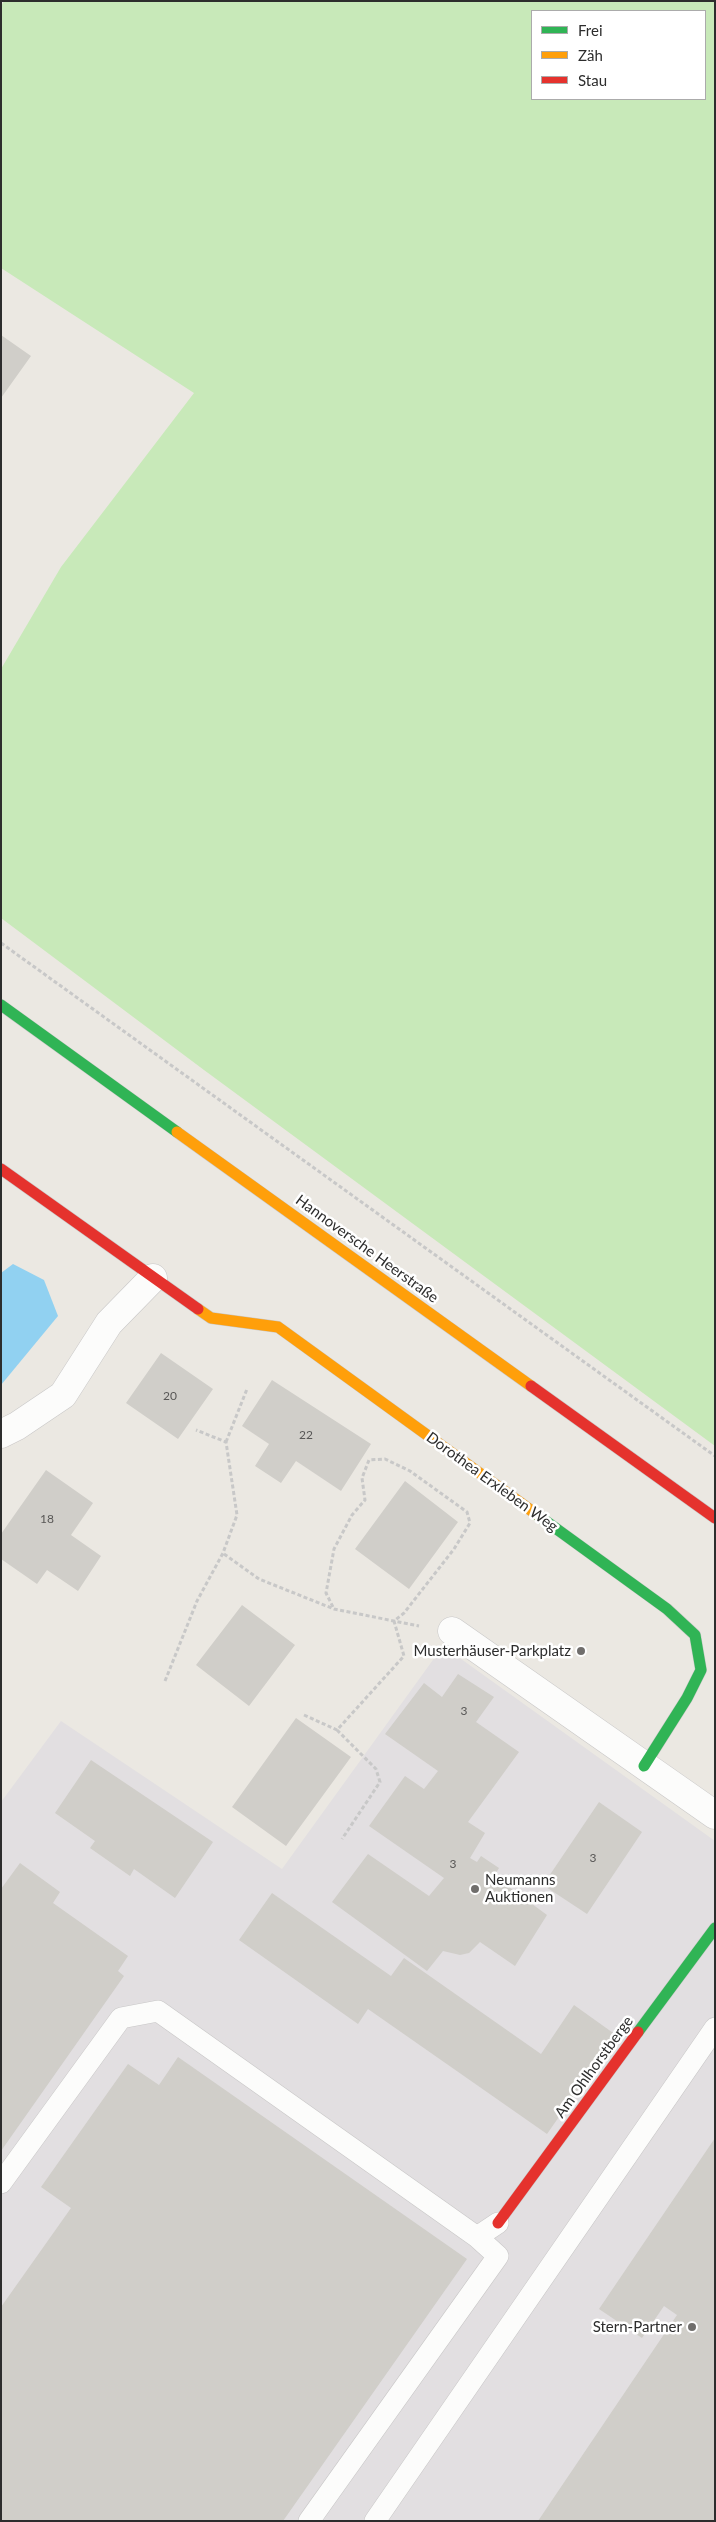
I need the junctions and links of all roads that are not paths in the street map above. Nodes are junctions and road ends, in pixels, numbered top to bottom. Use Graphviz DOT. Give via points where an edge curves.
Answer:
graph roads {
  1 [pos="1,1005"];
  2 [pos="1,1169"];
  3 [pos="153,1278"];
  4 [pos="1,1434"];
  5 [pos="715,1518"];
  6 [pos="452,1632"];
  7 [pos="644,1766"];
  8 [pos="715,1815"];
  9 [pos="715,1928"];
  10 [pos="715,2028"];
  11 [pos="1,2183"];
  12 [pos="498,2223"];
  13 [pos="477,2237"];
  14 [pos="309,2521"];
  15 [pos="375,2521"];
  1 -- 5 [label="street, Hannoversche Heerstraße"];
  2 -- 3 [label="street, Dorothea Erxleben Weg"];
  3 -- 4 [label="street" via="109,1323 63,1395"];
  3 -- 7 [label="street, Dorothea Erxleben Weg" via="211,1318 278,1327 667,1609 695,1635 701,1670"];
  6 -- 7 [label="street"];
  7 -- 8 [label="street"];
  9 -- 12 [label="street, Am Ohlhorstberge"];
  10 -- 15 [label="lane"];
  11 -- 13 [label="lane" via="121,2018 158,2011"];
  12 -- 13 [label="lane"];
  13 -- 14 [label="lane" via="498,2256"];
}
